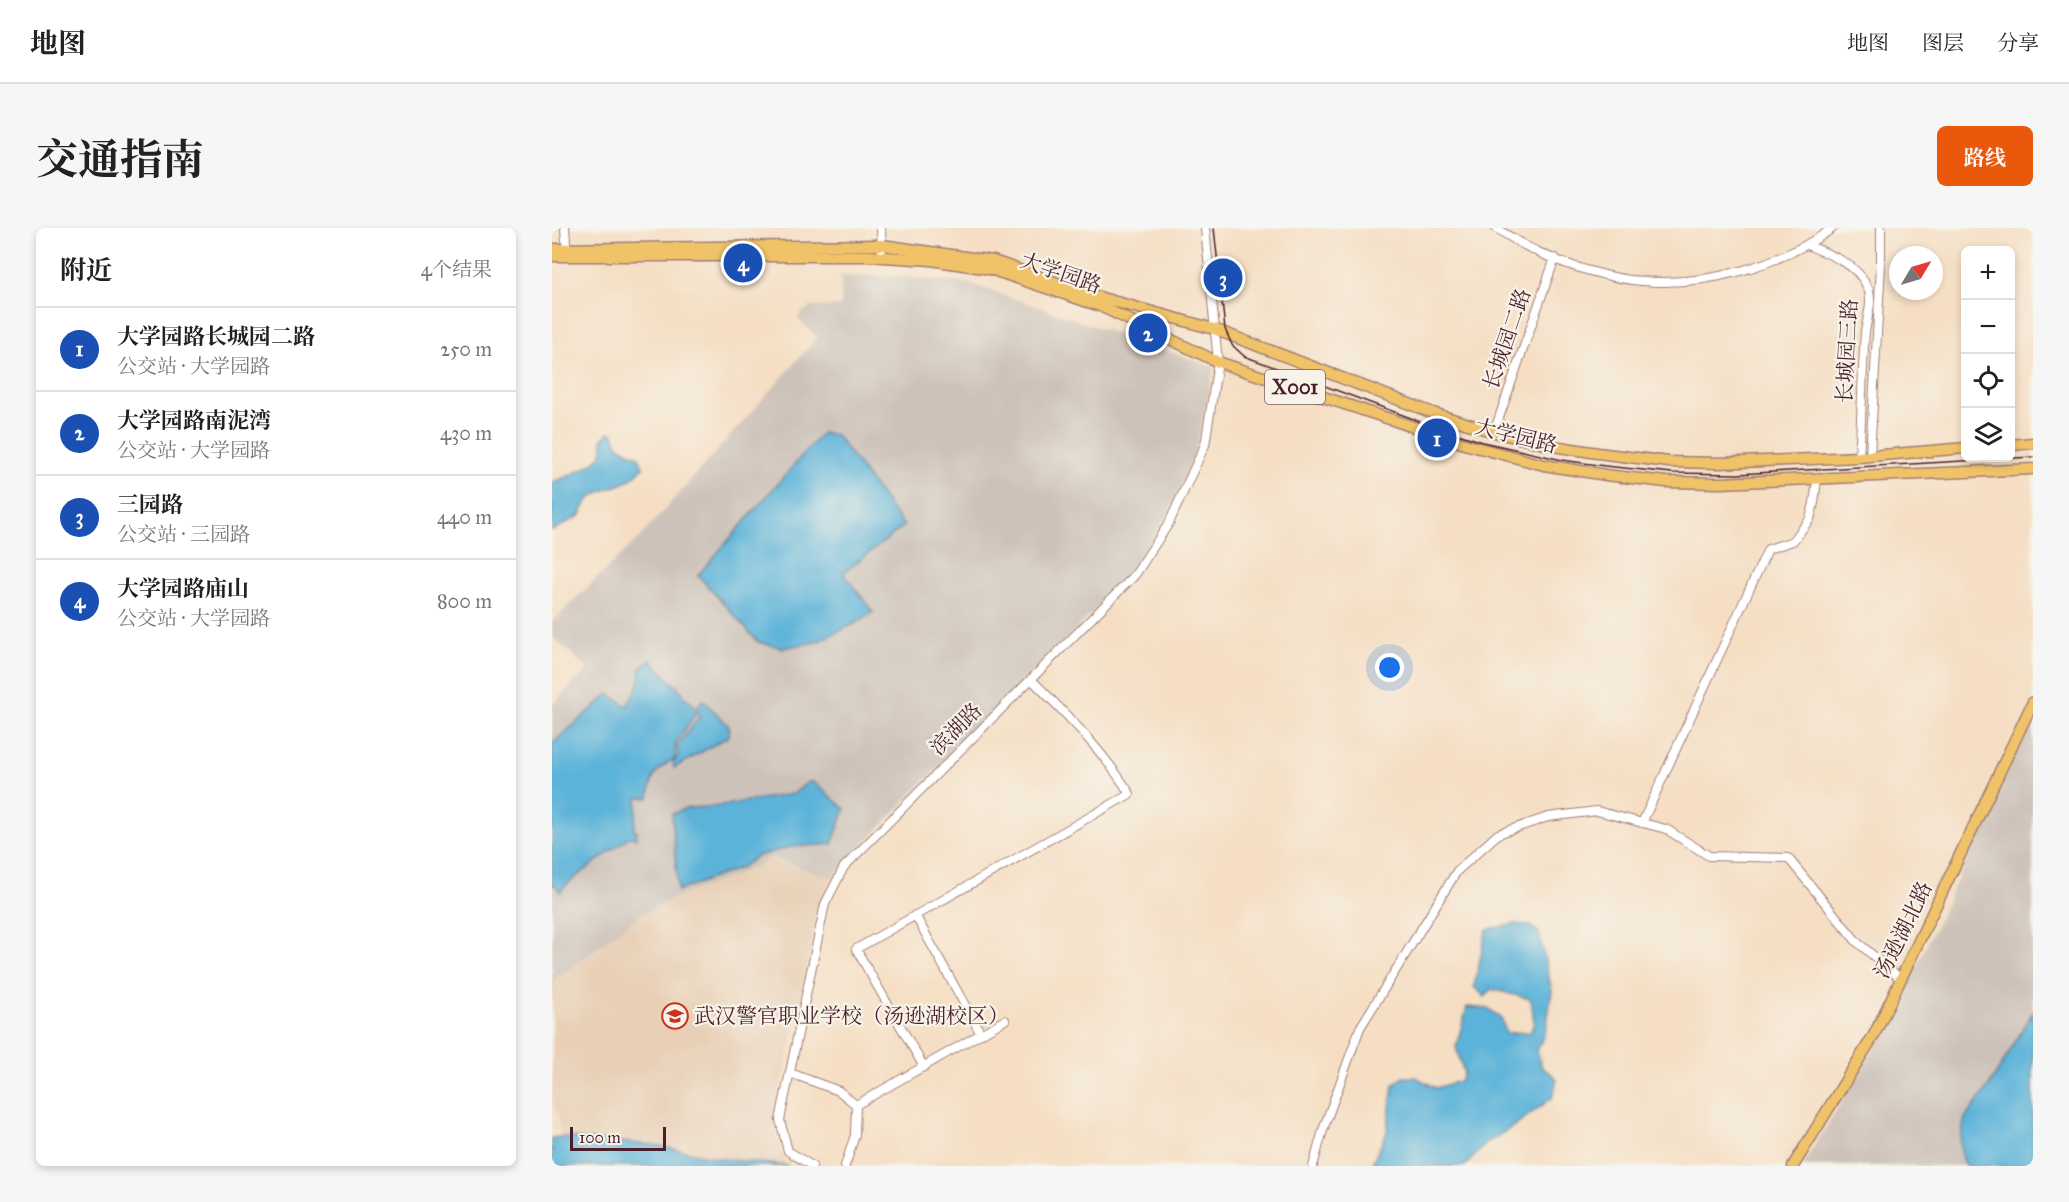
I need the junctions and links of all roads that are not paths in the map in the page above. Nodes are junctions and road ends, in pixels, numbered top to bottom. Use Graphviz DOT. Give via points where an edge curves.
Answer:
graph roads {
  1 [pos="565,228"];
  2 [pos="880,228"];
  3 [pos="1205,228"];
  4 [pos="1496,228"];
  5 [pos="1833,228"];
  6 [pos="1881,228"];
  7 [pos="1807,245"];
  8 [pos="552,249"];
  9 [pos="882,251"];
  10 [pos="567,253"];
  11 [pos="552,256"];
  12 [pos="1555,258"];
  13 [pos="1214,329"];
  14 [pos="1218,362"];
  15 [pos="1494,432"];
  16 [pos="2033,443"];
  17 [pos="2015,444"];
  18 [pos="1961,448"];
  19 [pos="1865,457"];
  20 [pos="2033,469"];
  21 [pos="1816,480"];
  22 [pos="1031,679"];
  23 [pos="2033,702"];
  24 [pos="1642,823"];
  25 [pos="915,915"];
  26 [pos="1901,980"];
  27 [pos="1005,1020"];
  28 [pos="981,1034"];
  29 [pos="924,1067"];
  30 [pos="790,1073"];
  31 [pos="856,1105"];
  32 [pos="812,1166"];
  33 [pos="845,1166"];
  34 [pos="1313,1166"];
  35 [pos="1793,1166"];
  1 -- 10 [label="street"];
  2 -- 9 [label="street"];
  3 -- 13 [label="street, 滨湖路"];
  4 -- 12 [label="street" via="1536,252"];
  5 -- 7 [label="street"];
  6 -- 19 [label="street, 长城园三路"];
  7 -- 12 [label="street" via="1739,271 1689,280 1641,281 1586,270"];
  7 -- 19 [label="street, 长城园三路" via="1835,256 1855,270 1867,285 1870,297 1865,331"];
  8 -- 10 [label="main road, 大学园路 / X001"];
  9 -- 10 [label="main road, 大学园路 / X001"];
  9 -- 13 [label="main road, 大学园路 / X001" via="993,261 1102,298"];
  9 -- 14 [label="main road, 大学园路 / X001" via="990,269 1100,306"];
  10 -- 11 [label="main road, 大学园路 / X001"];
  12 -- 15 [label="street, 长城园二路"];
  13 -- 14 [label="street, 滨湖路"];
  13 -- 15 [label="main road, 大学园路 / X001" via="1382,395"];
  14 -- 21 [label="main road, 大学园路 / X001" via="1468,445 1544,465 1666,482"];
  14 -- 22 [label="street, 滨湖路" via="1205,445 1169,523 1135,575"];
  15 -- 19 [label="main road, 大学园路 / X001" via="1576,450 1669,462 1719,464"];
  16 -- 17 [label="main road"];
  18 -- 19 [label="main road, 大学园路 / X001"];
  20 -- 21 [label="main road, 大学园路 / X001"];
  21 -- 24 [label="street" via="1810,519 1793,541 1768,549"];
  22 -- 25 [label="street" via="1075,723 1130,794"];
  22 -- 30 [label="street, 滨湖路" via="844,867 825,904"];
  23 -- 26 [label="main road, 汤逊湖北路"];
  24 -- 26 [label="street" via="1666,829 1709,856 1788,858 1857,942"];
  24 -- 34 [label="street" via="1597,811 1548,817 1498,834 1457,871 1360,1028"];
  25 -- 28 [label="street"];
  25 -- 29 [label="street" via="856,949"];
  26 -- 35 [label="main road, 汤逊湖北路" via="1863,1055"];
  27 -- 28 [label="street"];
  28 -- 29 [label="street"];
  29 -- 31 [label="street"];
  30 -- 31 [label="street" via="839,1091"];
  30 -- 32 [label="street, 滨湖路" via="780,1120 788,1151"];
  31 -- 33 [label="street" via="855,1135"];
}
